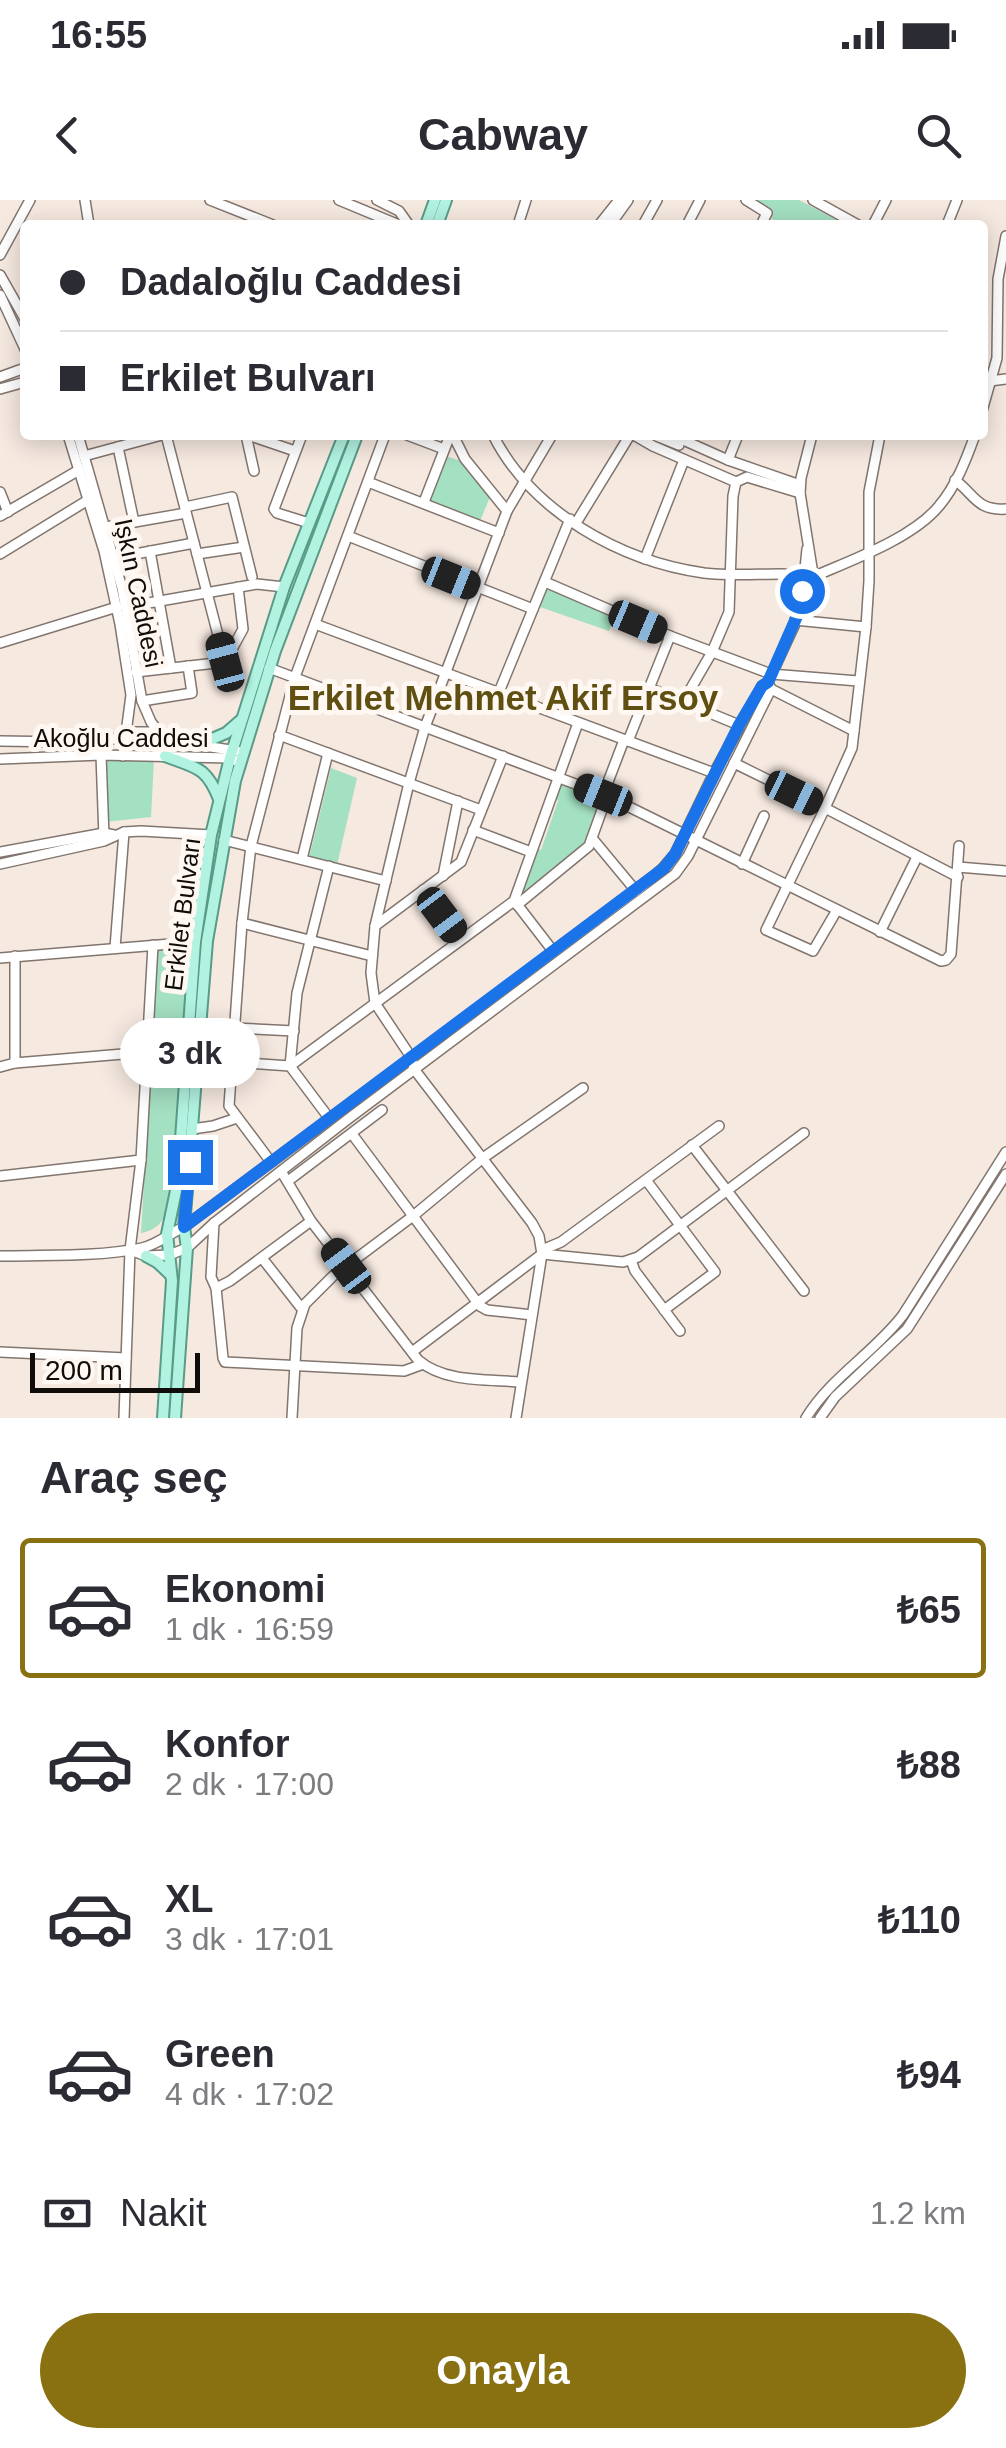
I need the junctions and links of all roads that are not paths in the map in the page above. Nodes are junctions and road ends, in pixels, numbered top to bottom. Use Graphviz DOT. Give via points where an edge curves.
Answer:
graph roads {
  1 [pos="30,200"];
  2 [pos="210,200"];
  3 [pos="339,200"];
  4 [pos="377,200"];
  5 [pos="746,200"];
  6 [pos="812,200"];
  7 [pos="623,203"];
  8 [pos="260,220"];
  9 [pos="377,220"];
  10 [pos="405,220"];
  11 [pos="604,220"];
  12 [pos="763,220"];
  13 [pos="849,220"];
  14 [pos="1006,236"];
  15 [pos="0,255"];
  16 [pos="0,275"];
  17 [pos="988,278"];
  18 [pos="998,282"];
  19 [pos="0,295"];
  20 [pos="20,310"];
  21 [pos="20,338"];
  22 [pos="988,352"];
  23 [pos="997,356"];
  24 [pos="988,378"];
  25 [pos="70,440"];
  26 [pos="79,440"];
  27 [pos="145,440"];
  28 [pos="165,440"];
  29 [pos="248,440"];
  30 [pos="261,440"];
  31 [pos="300,440"];
  32 [pos="342,440"];
  33 [pos="355,440"];
  34 [pos="383,440"];
  35 [pos="421,440"];
  36 [pos="448,440"];
  37 [pos="454,440"];
  38 [pos="496,440"];
  39 [pos="549,440"];
  40 [pos="629,440"];
  41 [pos="654,440"];
  42 [pos="658,440"];
  43 [pos="683,440"];
  44 [pos="736,440"];
  45 [pos="811,440"];
  46 [pos="879,440"];
  47 [pos="972,440"];
  48 [pos="118,447"];
  49 [pos="444,449"];
  50 [pos="295,452"];
  51 [pos="84,456"];
  52 [pos="684,460"];
  53 [pos="728,460"];
  54 [pos="79,470"];
  55 [pos="254,471"];
  56 [pos="740,479"];
  57 [pos="956,480"];
  58 [pos="524,481"];
  59 [pos="368,482"];
  60 [pos="800,489"];
  61 [pos="0,492"];
  62 [pos="88,500"];
  63 [pos="424,502"];
  64 [pos="1006,509"];
  65 [pos="186,510"];
  66 [pos="508,511"];
  67 [pos="4,514"];
  68 [pos="573,521"];
  69 [pos="134,522"];
  70 [pos="310,523"];
  71 [pos="106,527"];
  72 [pos="500,533"];
  73 [pos="348,536"];
  74 [pos="194,542"];
  75 [pos="244,546"];
  76 [pos="150,551"];
  77 [pos="870,552"];
  78 [pos="0,554"];
  79 [pos="197,554"];
  80 [pos="114,558"];
  81 [pos="645,559"];
  82 [pos="809,573"];
  83 [pos="729,575"];
  84 [pos="252,576"];
  85 [pos="545,582"];
  86 [pos="238,587"];
  87 [pos="284,587"];
  88 [pos="478,588"];
  89 [pos="207,591"];
  90 [pos="159,600"];
  91 [pos="122,607"];
  92 [pos="533,609"];
  93 [pos="796,618"];
  94 [pos="315,624"];
  95 [pos="866,627"];
  96 [pos="670,636"];
  97 [pos="0,643"];
  98 [pos="712,652"];
  99 [pos="225,662"];
  100 [pos="188,666"];
  101 [pos="171,668"];
  102 [pos="269,668"];
  103 [pos="136,672"];
  104 [pos="447,672"];
  105 [pos="296,677"];
  106 [pos="858,681"];
  107 [pos="770,682"];
  108 [pos="649,688"];
  109 [pos="499,692"];
  110 [pos="142,701"];
  111 [pos="683,702"];
  112 [pos="242,719"];
  113 [pos="578,723"];
  114 [pos="739,725"];
  115 [pos="426,727"];
  116 [pos="854,731"];
  117 [pos="279,734"];
  118 [pos="162,736"];
  119 [pos="124,737"];
  120 [pos="0,741"];
  121 [pos="626,741"];
  122 [pos="198,744"];
  123 [pos="328,753"];
  124 [pos="101,755"];
  125 [pos="124,756"];
  126 [pos="164,756"];
  127 [pos="237,756"];
  128 [pos="502,756"];
  129 [pos="0,759"];
  130 [pos="734,763"];
  131 [pos="714,773"];
  132 [pos="558,776"];
  133 [pos="409,783"];
  134 [pos="605,795"];
  135 [pos="219,800"];
  136 [pos="458,802"];
  137 [pos="825,808"];
  138 [pos="481,810"];
  139 [pos="764,816"];
  140 [pos="474,830"];
  141 [pos="685,834"];
  142 [pos="111,835"];
  143 [pos="210,835"];
  144 [pos="592,838"];
  145 [pos="224,840"];
  146 [pos="696,840"];
  147 [pos="251,846"];
  148 [pos="959,846"];
  149 [pos="0,852"];
  150 [pos="531,852"];
  151 [pos="918,857"];
  152 [pos="302,859"];
  153 [pos="0,864"];
  154 [pos="742,864"];
  155 [pos="329,866"];
  156 [pos="1006,871"];
  157 [pos="958,872"];
  158 [pos="442,876"];
  159 [pos="386,881"];
  160 [pos="786,886"];
  161 [pos="423,890"];
  162 [pos="636,891"];
  163 [pos="515,903"];
  164 [pos="837,910"];
  165 [pos="242,923"];
  166 [pos="374,926"];
  167 [pos="880,932"];
  168 [pos="310,940"];
  169 [pos="460,940"];
  170 [pos="195,942"];
  171 [pos="153,946"];
  172 [pos="116,948"];
  173 [pos="553,951"];
  174 [pos="14,956"];
  175 [pos="372,956"];
  176 [pos="0,958"];
  177 [pos="375,1003"];
  178 [pos="234,1028"];
  179 [pos="294,1030"];
  180 [pos="148,1052"];
  181 [pos="411,1057"];
  182 [pos="232,1062"];
  183 [pos="15,1063"];
  184 [pos="0,1066"];
  185 [pos="290,1066"];
  186 [pos="414,1069"];
  187 [pos="583,1088"];
  188 [pos="382,1110"];
  189 [pos="237,1118"];
  190 [pos="329,1118"];
  191 [pos="719,1126"];
  192 [pos="192,1129"];
  193 [pos="804,1132"];
  194 [pos="352,1134"];
  195 [pos="692,1145"];
  196 [pos="1006,1152"];
  197 [pos="483,1158"];
  198 [pos="141,1160"];
  199 [pos="270,1162"];
  200 [pos="281,1171"];
  201 [pos="1006,1174"];
  202 [pos="0,1176"];
  203 [pos="646,1180"];
  204 [pos="288,1181"];
  205 [pos="727,1190"];
  206 [pos="413,1216"];
  207 [pos="312,1221"];
  208 [pos="214,1223"];
  209 [pos="680,1226"];
  210 [pos="184,1227"];
  211 [pos="167,1234"];
  212 [pos="187,1248"];
  213 [pos="130,1250"];
  214 [pos="542,1252"];
  215 [pos="169,1255"];
  216 [pos="0,1256"];
  217 [pos="146,1256"];
  218 [pos="262,1258"];
  219 [pos="632,1260"];
  220 [pos="346,1266"];
  221 [pos="170,1275"];
  222 [pos="216,1288"];
  223 [pos="804,1292"];
  224 [pos="477,1302"];
  225 [pos="302,1309"];
  226 [pos="664,1310"];
  227 [pos="532,1315"];
  228 [pos="680,1331"];
  229 [pos="0,1352"];
  230 [pos="412,1352"];
  231 [pos="126,1358"];
  232 [pos="423,1364"];
  233 [pos="295,1366"];
  234 [pos="521,1382"];
  235 [pos="124,1418"];
  236 [pos="163,1418"];
  237 [pos="174,1418"];
  238 [pos="292,1418"];
  239 [pos="516,1418"];
  240 [pos="806,1418"];
  241 [pos="820,1418"];
  1 -- 15 [label="street"];
  2 -- 8 [label="street"];
  3 -- 9 [label="street"];
  4 -- 10 [label="street"];
  5 -- 12 [label="street" via="767,213"];
  6 -- 13 [label="street"];
  7 -- 11 [label="street"];
  14 -- 18 [label="street"];
  16 -- 20 [label="street"];
  17 -- 18 [label="street"];
  18 -- 23 [label="street"];
  19 -- 21 [label="street"];
  22 -- 23 [label="street"];
  23 -- 24 [label="street"];
  25 -- 54 [label="street, Işkın Caddesi"];
  26 -- 51 [label="street, Işkın Caddesi"];
  27 -- 48 [label="street"];
  28 -- 65 [label="street"];
  29 -- 55 [label="street"];
  30 -- 50 [label="street"];
  31 -- 50 [label="street"];
  32 -- 70 [label="main road, Erkilet Bulvarı"];
  33 -- 102 [label="main road, Erkilet Bulvarı"];
  34 -- 59 [label="street"];
  35 -- 49 [label="street"];
  36 -- 49 [label="street"];
  37 -- 66 [label="street"];
  38 -- 58 [label="street"];
  39 -- 58 [label="street"];
  40 -- 68 [label="street"];
  41 -- 52 [label="street"];
  42 -- 56 [label="street" via="723,463"];
  43 -- 53 [label="street"];
  44 -- 53 [label="street"];
  45 -- 60 [label="street"];
  46 -- 77 [label="street" via="868,492"];
  47 -- 57 [label="street"];
  48 -- 51 [label="street"];
  48 -- 69 [label="street"];
  49 -- 63 [label="street"];
  50 -- 70 [label="street" via="274,508"];
  51 -- 71 [label="street, Işkın Caddesi"];
  52 -- 56 [label="street"];
  52 -- 81 [label="street"];
  53 -- 60 [label="street"];
  54 -- 62 [label="street, Işkın Caddesi"];
  54 -- 67 [label="street"];
  56 -- 60 [label="street"];
  56 -- 83 [label="street" via="733,496"];
  57 -- 64 [label="street" via="980,505"];
  57 -- 77 [label="street" via="926,519"];
  58 -- 66 [label="street"];
  58 -- 68 [label="street"];
  59 -- 63 [label="street"];
  59 -- 73 [label="street"];
  60 -- 82 [label="street"];
  61 -- 67 [label="street"];
  62 -- 78 [label="street"];
  62 -- 91 [label="street, Işkın Caddesi"];
  63 -- 72 [label="street"];
  65 -- 69 [label="street"];
  65 -- 74 [label="street"];
  65 -- 75 [label="street" via="232,497"];
  66 -- 72 [label="street"];
  68 -- 81 [label="street"];
  68 -- 85 [label="street"];
  69 -- 71 [label="street"];
  70 -- 87 [label="main road, Erkilet Bulvarı"];
  71 -- 80 [label="street, Işkın Caddesi"];
  72 -- 88 [label="street"];
  73 -- 88 [label="street"];
  73 -- 94 [label="street"];
  74 -- 76 [label="street"];
  74 -- 79 [label="street"];
  75 -- 79 [label="street"];
  75 -- 84 [label="street"];
  76 -- 80 [label="street"];
  76 -- 90 [label="street"];
  77 -- 82 [label="street"];
  77 -- 95 [label="street"];
  79 -- 89 [label="street"];
  80 -- 91 [label="street, Işkın Caddesi"];
  81 -- 83 [label="street"];
  82 -- 83 [label="street"];
  82 -- 93 [label="street"];
  83 -- 98 [label="street" via="729,612"];
  85 -- 92 [label="street"];
  85 -- 96 [label="street"];
  86 -- 87 [label="street"];
  86 -- 89 [label="street"];
  86 -- 99 [label="street" via="243,629"];
  87 -- 112 [label="main road, Erkilet Bulvarı"];
  88 -- 92 [label="street"];
  88 -- 104 [label="street"];
  89 -- 90 [label="street"];
  89 -- 99 [label="street"];
  90 -- 91 [label="street"];
  90 -- 101 [label="street"];
  91 -- 97 [label="street"];
  91 -- 103 [label="street, Işkın Caddesi"];
  91 -- 119 [label="street, Işkın Caddesi" via="131,695"];
  92 -- 109 [label="street"];
  93 -- 95 [label="street"];
  93 -- 107 [label="street"];
  94 -- 104 [label="street"];
  94 -- 105 [label="street"];
  95 -- 106 [label="street"];
  96 -- 98 [label="street"];
  96 -- 108 [label="street"];
  98 -- 107 [label="street"];
  98 -- 111 [label="street"];
  99 -- 100 [label="street"];
  100 -- 101 [label="street"];
  100 -- 110 [label="street" via="192,693"];
  101 -- 103 [label="street"];
  102 -- 105 [label="street"];
  102 -- 127 [label="main road, Erkilet Bulvarı"];
  103 -- 110 [label="street, Işkın Caddesi"];
  104 -- 109 [label="street"];
  104 -- 115 [label="street"];
  105 -- 115 [label="street"];
  105 -- 117 [label="street"];
  106 -- 107 [label="street"];
  106 -- 116 [label="street"];
  107 -- 114 [label="street"];
  107 -- 116 [label="street"];
  107 -- 130 [label="street"];
  108 -- 111 [label="street"];
  108 -- 121 [label="street"];
  109 -- 113 [label="street"];
  110 -- 118 [label="street, Işkın Caddesi"];
  111 -- 114 [label="street"];
  112 -- 122 [label="main road"];
  112 -- 127 [label="main road, Erkilet Bulvarı"];
  113 -- 121 [label="street"];
  113 -- 132 [label="street"];
  114 -- 131 [label="street"];
  115 -- 128 [label="street"];
  115 -- 133 [label="street"];
  116 -- 137 [label="street" via="848,762"];
  117 -- 123 [label="street"];
  117 -- 147 [label="street"];
  118 -- 119 [label="street, Akoğlu Caddesi"];
  118 -- 122 [label="street, Akoğlu Caddesi"];
  118 -- 126 [label="street, Işkın Caddesi"];
  119 -- 120 [label="street, Akoğlu Caddesi"];
  119 -- 125 [label="street, Işkın Caddesi"];
  121 -- 131 [label="street"];
  121 -- 134 [label="street"];
  122 -- 127 [label="street, Akoğlu Caddesi"];
  123 -- 133 [label="street"];
  123 -- 152 [label="street"];
  124 -- 125 [label="street, Akoğlu Caddesi"];
  124 -- 129 [label="street, Akoğlu Caddesi"];
  124 -- 142 [label="street"];
  125 -- 126 [label="street, Akoğlu Caddesi"];
  126 -- 127 [label="street, Akoğlu Caddesi"];
  126 -- 135 [label="main road" via="210,776"];
  127 -- 135 [label="main road, Erkilet Bulvarı"];
  127 -- 145 [label="main road, Erkilet Bulvarı"];
  128 -- 132 [label="street"];
  128 -- 138 [label="street"];
  130 -- 137 [label="street"];
  130 -- 146 [label="street"];
  131 -- 141 [label="street"];
  132 -- 134 [label="street"];
  132 -- 150 [label="street"];
  133 -- 136 [label="street"];
  133 -- 159 [label="street"];
  134 -- 141 [label="street"];
  134 -- 144 [label="street"];
  135 -- 143 [label="main road, Erkilet Bulvarı"];
  136 -- 138 [label="street"];
  136 -- 158 [label="street"];
  137 -- 151 [label="street"];
  137 -- 160 [label="street"];
  138 -- 140 [label="street"];
  139 -- 154 [label="street"];
  140 -- 150 [label="street"];
  140 -- 158 [label="street" via="461,862"];
  141 -- 146 [label="street"];
  141 -- 162 [label="street" via="664,868"];
  142 -- 143 [label="street"];
  142 -- 149 [label="street"];
  142 -- 153 [label="street"];
  142 -- 172 [label="street"];
  143 -- 170 [label="main road, Erkilet Bulvarı"];
  144 -- 162 [label="street"];
  144 -- 163 [label="street"];
  145 -- 147 [label="street"];
  145 -- 192 [label="main road, Erkilet Bulvarı" via="207,941"];
  146 -- 154 [label="street"];
  146 -- 186 [label="street" via="669,880"];
  147 -- 152 [label="street"];
  147 -- 165 [label="street"];
  148 -- 157 [label="street"];
  150 -- 163 [label="street"];
  151 -- 157 [label="street"];
  151 -- 167 [label="street"];
  152 -- 155 [label="street"];
  154 -- 160 [label="street"];
  155 -- 159 [label="street"];
  155 -- 168 [label="street"];
  156 -- 157 [label="street"];
  157 -- 167 [label="street" via="946,960"];
  158 -- 161 [label="street"];
  159 -- 166 [label="street"];
  160 -- 164 [label="street"];
  160 -- 164 [label="street" via="766,930 810,951"];
  161 -- 166 [label="street"];
  161 -- 169 [label="street"];
  162 -- 173 [label="street"];
  163 -- 169 [label="street"];
  163 -- 173 [label="street"];
  164 -- 167 [label="street"];
  165 -- 168 [label="street"];
  165 -- 178 [label="street"];
  166 -- 175 [label="street"];
  168 -- 175 [label="street"];
  168 -- 179 [label="street"];
  169 -- 177 [label="street"];
  170 -- 171 [label="street"];
  170 -- 211 [label="main road, Erkilet Bulvarı" via="178,1181"];
  171 -- 172 [label="street"];
  171 -- 180 [label="street"];
  172 -- 174 [label="street"];
  173 -- 181 [label="street"];
  174 -- 176 [label="street"];
  174 -- 183 [label="street"];
  175 -- 177 [label="street"];
  177 -- 181 [label="street"];
  177 -- 185 [label="street"];
  178 -- 179 [label="street"];
  178 -- 182 [label="street"];
  179 -- 185 [label="street"];
  180 -- 183 [label="street"];
  180 -- 198 [label="street"];
  181 -- 186 [label="street"];
  181 -- 190 [label="street"];
  182 -- 185 [label="street"];
  182 -- 189 [label="street" via="229,1106"];
  183 -- 184 [label="street"];
  185 -- 190 [label="street"];
  186 -- 197 [label="street"];
  186 -- 200 [label="street"];
  187 -- 197 [label="street"];
  188 -- 194 [label="street"];
  189 -- 192 [label="street"];
  189 -- 199 [label="street"];
  190 -- 199 [label="street"];
  191 -- 195 [label="street"];
  192 -- 210 [label="main road, Erkilet Bulvarı"];
  193 -- 205 [label="street"];
  194 -- 204 [label="street"];
  194 -- 206 [label="street"];
  195 -- 203 [label="street"];
  195 -- 205 [label="street"];
  196 -- 240 [label="street" via="891,1331 818,1398"];
  197 -- 206 [label="street"];
  197 -- 214 [label="street" via="532,1223"];
  198 -- 202 [label="street"];
  198 -- 213 [label="street"];
  199 -- 210 [label="street"];
  200 -- 204 [label="street"];
  200 -- 208 [label="street"];
  201 -- 241 [label="street" via="907,1328"];
  203 -- 209 [label="street"];
  203 -- 214 [label="street"];
  204 -- 207 [label="street"];
  205 -- 209 [label="street"];
  205 -- 223 [label="street"];
  206 -- 220 [label="street"];
  206 -- 224 [label="street"];
  207 -- 218 [label="street"];
  207 -- 220 [label="street"];
  208 -- 212 [label="street"];
  208 -- 222 [label="street"];
  209 -- 219 [label="street"];
  209 -- 226 [label="street" via="715,1272"];
  210 -- 211 [label="street"];
  210 -- 212 [label="main road, Erkilet Bulvarı"];
  211 -- 213 [label="street"];
  211 -- 215 [label="main road, Erkilet Bulvarı"];
  212 -- 215 [label="street"];
  212 -- 237 [label="main road, Erkilet Bulvarı"];
  213 -- 216 [label="street"];
  213 -- 217 [label="street"];
  213 -- 231 [label="street"];
  214 -- 219 [label="street"];
  214 -- 224 [label="street"];
  214 -- 227 [label="street"];
  215 -- 217 [label="street"];
  215 -- 221 [label="main road, Erkilet Bulvarı"];
  217 -- 221 [label="main road"];
  218 -- 222 [label="street"];
  218 -- 225 [label="street"];
  219 -- 226 [label="street"];
  220 -- 225 [label="street"];
  220 -- 230 [label="street"];
  221 -- 236 [label="main road, Erkilet Bulvarı"];
  222 -- 233 [label="street" via="225,1362"];
  224 -- 227 [label="street" via="487,1310"];
  224 -- 230 [label="street"];
  225 -- 233 [label="street"];
  226 -- 228 [label="street"];
  227 -- 234 [label="street"];
  229 -- 231 [label="street"];
  230 -- 232 [label="street"];
  231 -- 235 [label="street"];
  232 -- 233 [label="street" via="404,1371"];
  232 -- 234 [label="street" via="449,1376"];
  233 -- 238 [label="street"];
  234 -- 239 [label="street"];
}
